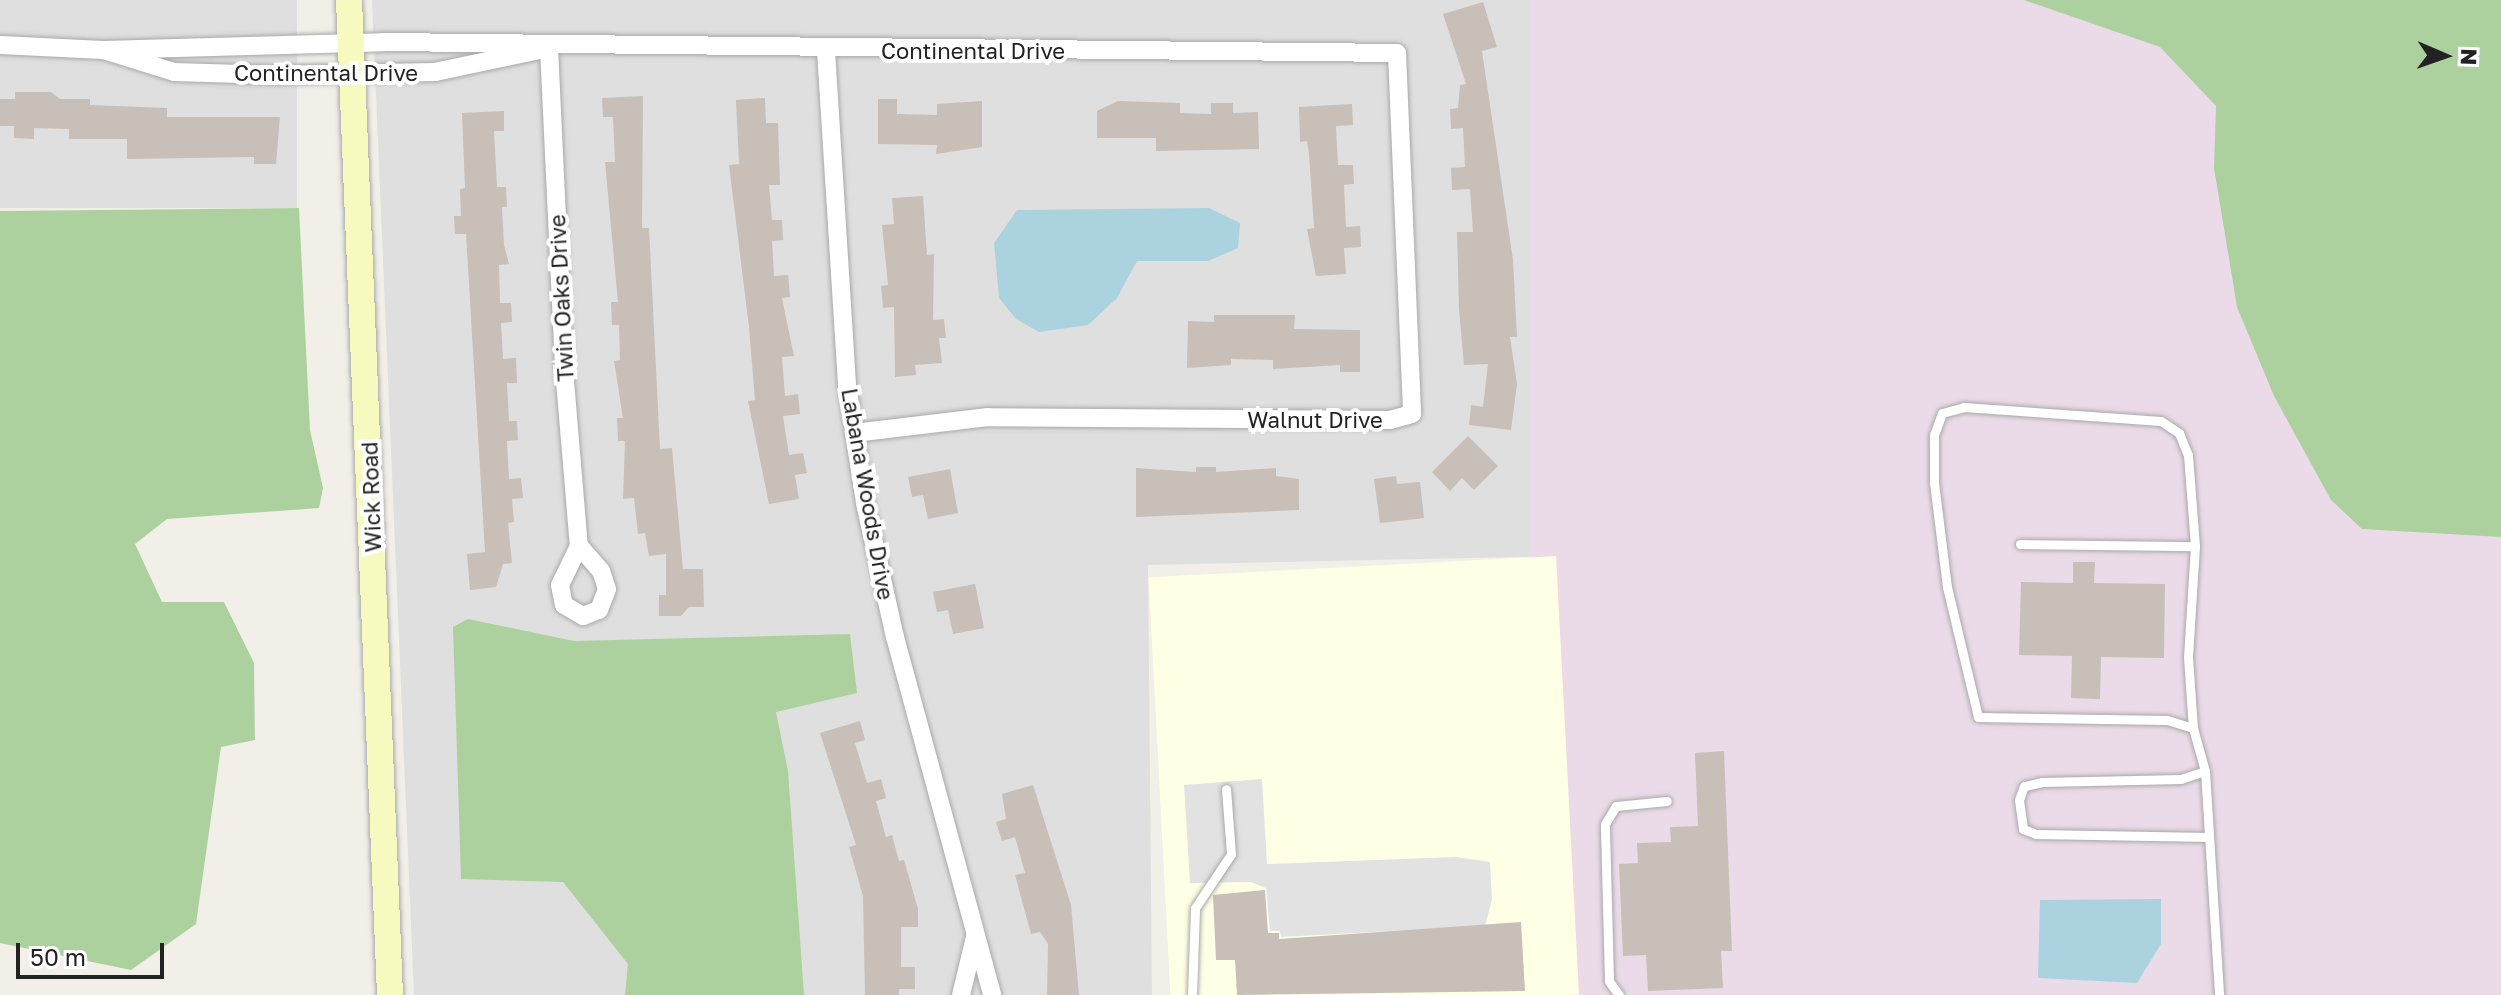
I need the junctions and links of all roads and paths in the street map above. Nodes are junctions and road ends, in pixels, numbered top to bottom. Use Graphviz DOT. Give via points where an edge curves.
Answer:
graph roads {
  1 [pos="349,0"];
  2 [pos="351,43"];
  3 [pos="0,45"];
  4 [pos="549,48"];
  5 [pos="104,50"];
  6 [pos="826,51"];
  7 [pos="1397,53"];
  8 [pos="353,74"];
  9 [pos="854,433"];
  10 [pos="2020,544"];
  11 [pos="579,546"];
  12 [pos="2195,546"];
  13 [pos="2193,728"];
  14 [pos="2205,771"];
  15 [pos="1226,789"];
  16 [pos="1667,801"];
  17 [pos="2209,837"];
  18 [pos="977,927"];
  19 [pos="390,995"];
  20 [pos="961,995"];
  21 [pos="992,995"];
  22 [pos="1192,995"];
  23 [pos="1619,995"];
  24 [pos="2219,995"];
  1 -- 2 [label="street, Wick Road"];
  2 -- 4 [label="street, Continental Drive"];
  2 -- 5 [label="street, Continental Drive"];
  2 -- 8 [label="street, Wick Road"];
  3 -- 5 [label="street, Continental Drive"];
  4 -- 6 [label="street, Continental Drive"];
  4 -- 8 [label="street, Continental Drive" via="435,72"];
  4 -- 11 [label="street, Twin Oaks Drive" via="564,369"];
  5 -- 8 [label="street, Continental Drive" via="174,72"];
  6 -- 7 [label="street, Continental Drive"];
  6 -- 9 [label="street, Labana Woods Drive"];
  7 -- 9 [label="street, Walnut Drive" via="1412,414 1390,420 988,417"];
  8 -- 19 [label="street, Wick Road"];
  9 -- 18 [label="street, Labana Woods Drive" via="895,637"];
  10 -- 12 [label="lane"];
  12 -- 13 [label="lane" via="2188,657"];
  12 -- 13 [label="lane" via="2188,455 2179,433 2161,421 1964,407 1942,413 1934,435 1934,482 1947,587 1978,717 2166,720"];
  13 -- 14 [label="lane"];
  14 -- 17 [label="lane"];
  14 -- 17 [label="lane" via="2181,779 2042,782 2024,786 2019,800 2023,829 2036,834"];
  15 -- 22 [label="lane" via="1231,854 1195,908"];
  16 -- 23 [label="lane" via="1616,806 1605,824 1609,981"];
  17 -- 24 [label="lane"];
  18 -- 20 [label="street, Labana Woods Drive"];
  18 -- 21 [label="street, Labana Woods Drive"];
}
